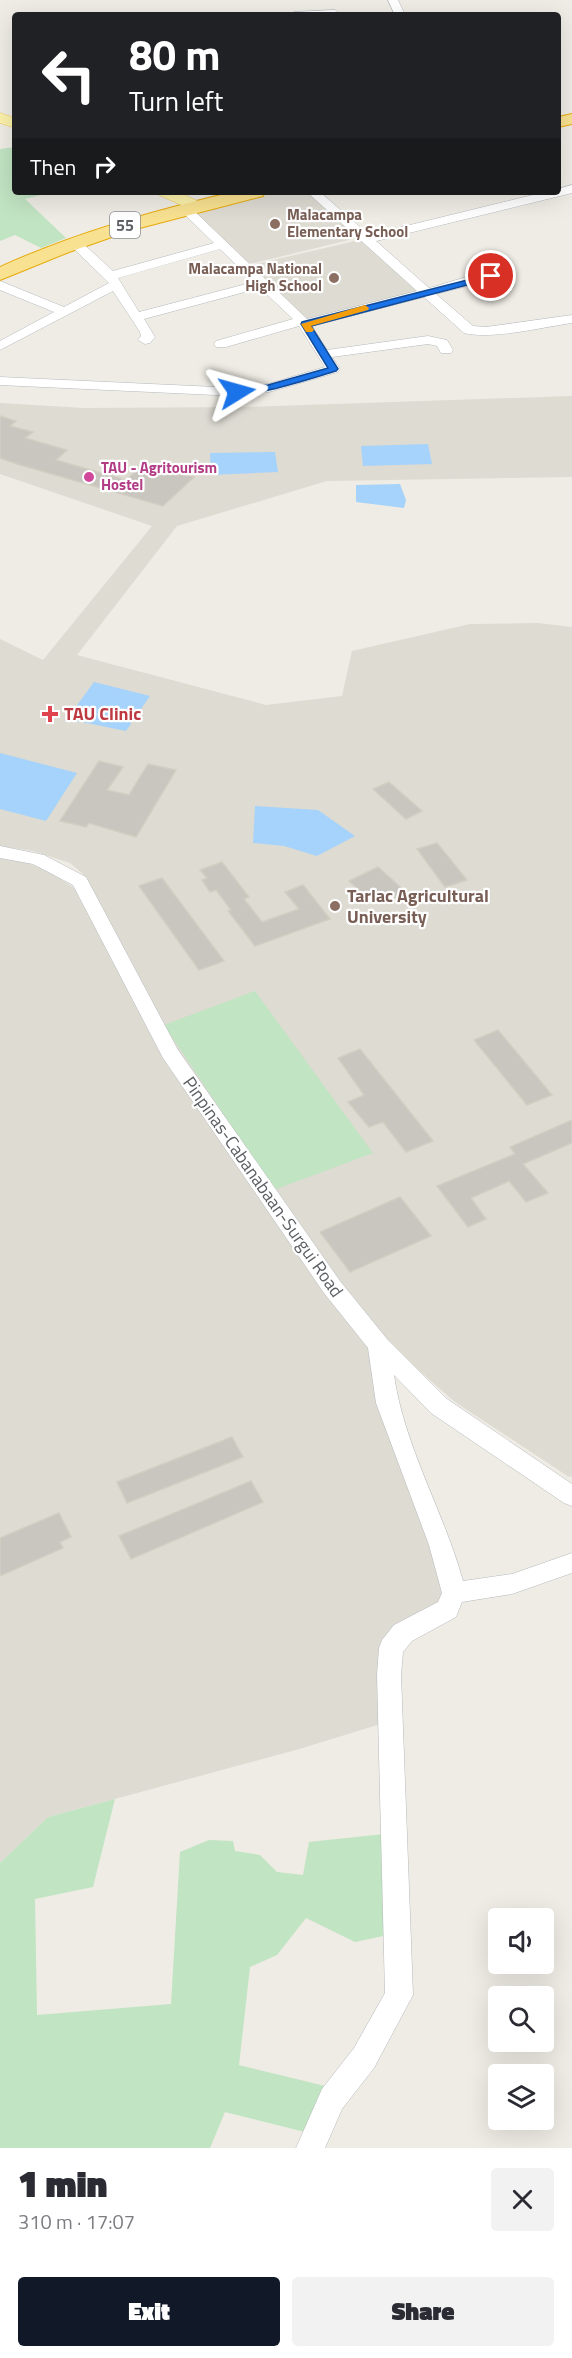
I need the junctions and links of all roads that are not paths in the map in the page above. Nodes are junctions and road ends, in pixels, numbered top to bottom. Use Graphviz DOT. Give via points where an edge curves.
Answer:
graph roads {
  1 [pos="170,195"];
  2 [pos="243,195"];
  3 [pos="317,195"];
  4 [pos="548,195"];
  5 [pos="190,207"];
  6 [pos="368,239"];
  7 [pos="74,242"];
  8 [pos="222,245"];
  9 [pos="0,274"];
  10 [pos="113,280"];
  11 [pos="263,283"];
  12 [pos="0,285"];
  13 [pos="509,286"];
  14 [pos="427,291"];
  15 [pos="65,312"];
  16 [pos="136,317"];
  17 [pos="572,319"];
  18 [pos="304,323"];
  19 [pos="145,340"];
  20 [pos="221,344"];
  21 [pos="0,346"];
  22 [pos="446,350"];
  23 [pos="325,354"];
  24 [pos="333,369"];
  25 [pos="0,381"];
  26 [pos="342,383"];
  27 [pos="0,852"];
  28 [pos="379,1345"];
  29 [pos="568,1491"];
  30 [pos="572,1563"];
  31 [pos="454,1593"];
  32 [pos="310,2148"];
  1 -- 5 [label="main road"];
  2 -- 5 [label="highway, 55"];
  3 -- 6 [label="street"];
  4 -- 6 [label="street"];
  5 -- 7 [label="highway, 55"];
  5 -- 8 [label="street"];
  6 -- 14 [label="street"];
  7 -- 9 [label="highway, 55"];
  7 -- 10 [label="street"];
  8 -- 10 [label="street"];
  8 -- 11 [label="street"];
  10 -- 15 [label="street"];
  10 -- 16 [label="street"];
  11 -- 16 [label="street"];
  11 -- 18 [label="street"];
  12 -- 15 [label="street"];
  13 -- 14 [label="street" via="491,276"];
  14 -- 17 [label="street" via="463,326 478,332"];
  14 -- 18 [label="street"];
  15 -- 21 [label="street"];
  16 -- 19 [label="street" via="147,332"];
  18 -- 20 [label="street"];
  18 -- 23 [label="street"];
  22 -- 23 [label="street" via="442,343 428,340"];
  23 -- 24 [label="street"];
  24 -- 25 [label="street" via="237,392"];
  24 -- 26 [label="street"];
  27 -- 28 [label="street, Pinpinas-Cabanabaan-Surgui Road" via="38,859 80,881 170,1053 332,1287"];
  28 -- 29 [label="street, Pinpinas-Cabanabaan-Surgui Road" via="439,1406"];
  28 -- 31 [label="street" via="387,1403 441,1545"];
  30 -- 31 [label="street" via="512,1584"];
  31 -- 32 [label="street" via="447,1609 403,1633 391,1648 399,1995 364,2058 332,2099"];
}
